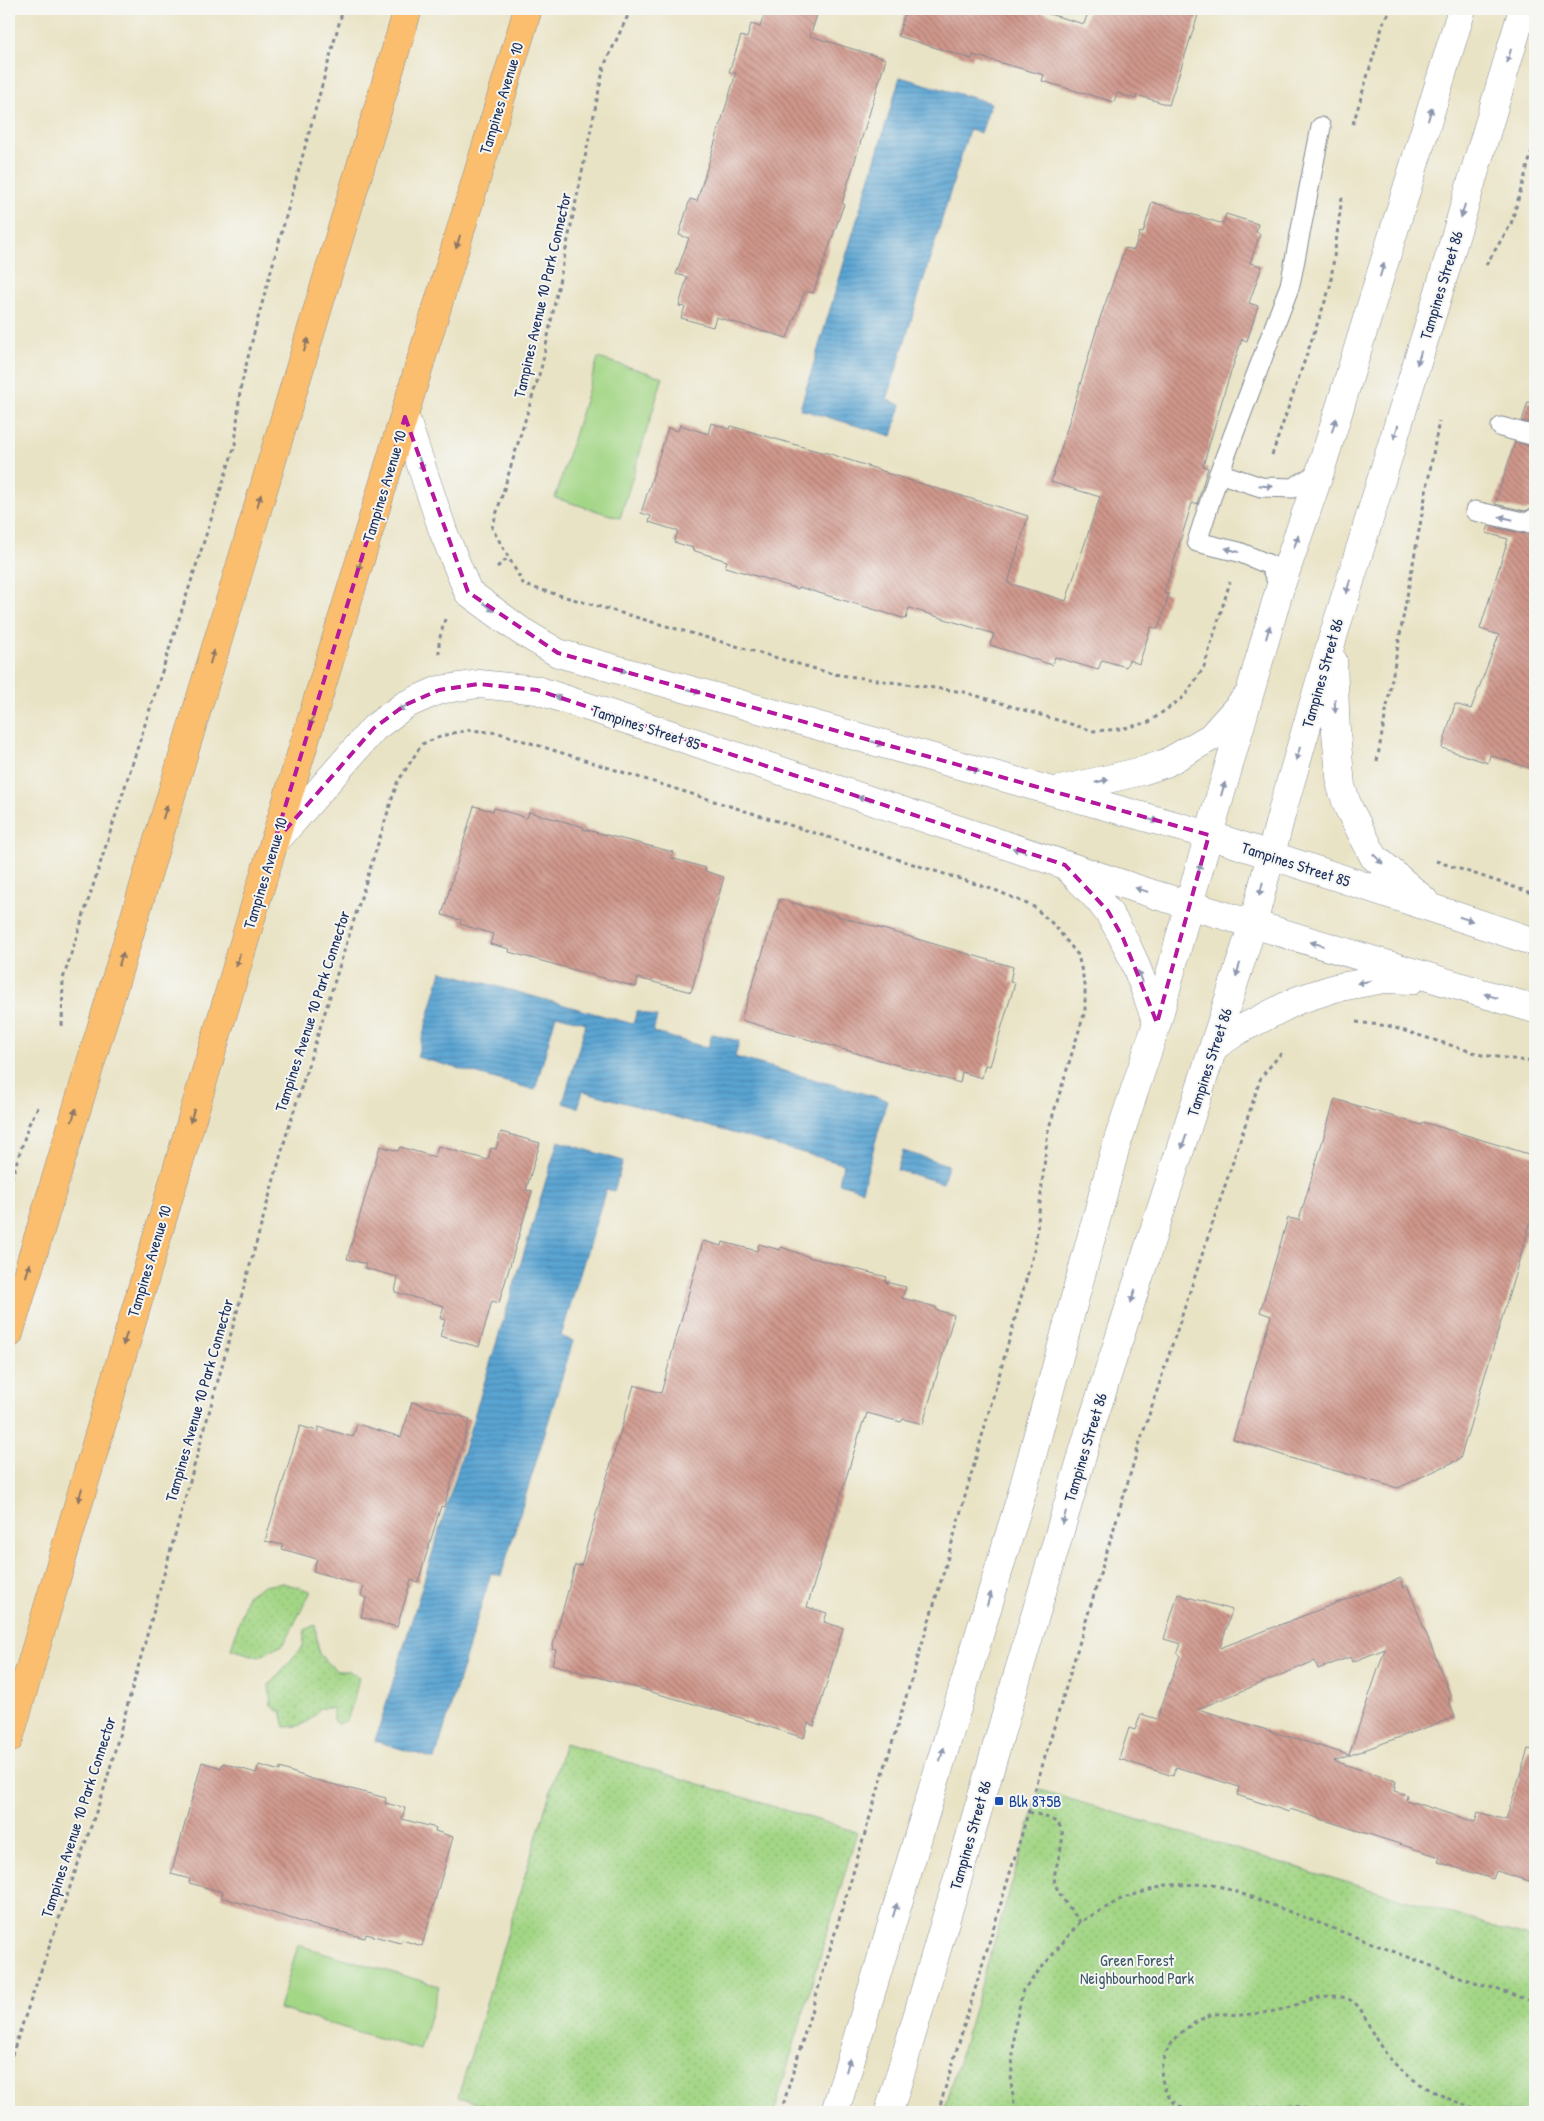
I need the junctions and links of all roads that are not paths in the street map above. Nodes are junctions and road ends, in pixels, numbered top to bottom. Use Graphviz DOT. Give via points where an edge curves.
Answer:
graph roads {
  1 [pos="408,9"];
  2 [pos="528,9"];
  3 [pos="1462,9"];
  4 [pos="1523,9"];
  5 [pos="1321,127"];
  6 [pos="405,417"];
  7 [pos="1501,427"];
  8 [pos="1535,436"];
  9 [pos="1320,472"];
  10 [pos="1219,473"];
  11 [pos="1475,511"];
  12 [pos="1535,518"];
  13 [pos="1280,588"];
  14 [pos="1332,640"];
  15 [pos="1250,694"];
  16 [pos="1055,792"];
  17 [pos="1209,835"];
  18 [pos="274,842"];
  19 [pos="1270,855"];
  20 [pos="1065,865"];
  21 [pos="1189,904"];
  22 [pos="1435,909"];
  23 [pos="1253,924"];
  24 [pos="1535,942"];
  25 [pos="1448,983"];
  26 [pos="1535,1009"];
  27 [pos="1156,1023"];
  28 [pos="1215,1046"];
  29 [pos="9,1334"];
  30 [pos="9,1739"];
  31 [pos="835,2112"];
  32 [pos="889,2112"];
  29 -- 1 [label="main road, one-way"];
  2 -- 6 [label="main road, Tampines Avenue 10, one-way"];
  9 -- 3 [label="street, one-way"];
  4 -- 14 [label="street, Tampines Street 86, one-way"];
  5 -- 10 [label="lane" via="1290,285"];
  6 -- 16 [label="street, Tampines Street 85, one-way" via="443,531 468,592 558,653"];
  6 -- 18 [label="main road, Tampines Avenue 10, one-way"];
  7 -- 8 [label="lane"];
  10 -- 9 [label="lane, one-way" via="1262,487 1292,488"];
  13 -- 9 [label="street, one-way"];
  13 -- 10 [label="lane, one-way" via="1270,565 1239,552 1197,542"];
  12 -- 11 [label="lane, one-way" via="1527,523"];
  15 -- 13 [label="street, one-way"];
  14 -- 19 [label="street, Tampines Street 86, one-way"];
  14 -- 22 [label="street, one-way" via="1341,786 1348,807 1374,857"];
  16 -- 15 [label="street, Tampines Street 85, one-way" via="1142,772 1166,763 1211,737"];
  17 -- 15 [label="street, one-way"];
  16 -- 17 [label="street, Tampines Street 85, one-way"];
  17 -- 19 [label="street, Tampines Street 85"];
  21 -- 17 [label="street, one-way"];
  20 -- 18 [label="street, Tampines Street 85, one-way" via="537,690 479,684 439,690 404,705 374,728"];
  18 -- 30 [label="main road, Tampines Avenue 10, one-way"];
  19 -- 22 [label="street, Tampines Street 85"];
  19 -- 23 [label="street, Tampines Street 86, one-way"];
  21 -- 20 [label="street, Tampines Street 85, one-way"];
  27 -- 20 [label="street, Tampines Street 85, one-way" via="1134,959 1108,911"];
  21 -- 23 [label="street, Tampines Street 85"];
  21 -- 27 [label="street"];
  22 -- 24 [label="street, Tampines Street 85, one-way"];
  25 -- 23 [label="street, Tampines Street 85, one-way"];
  23 -- 28 [label="street, Tampines Street 86, one-way"];
  26 -- 25 [label="street, Tampines Street 85, one-way"];
  25 -- 28 [label="street, one-way" via="1384,979 1335,988 1298,1000"];
  31 -- 27 [label="street, one-way" via="1022,1493 1116,1146"];
  28 -- 32 [label="street, Tampines Street 86, one-way" via="1090,1429"];
}
